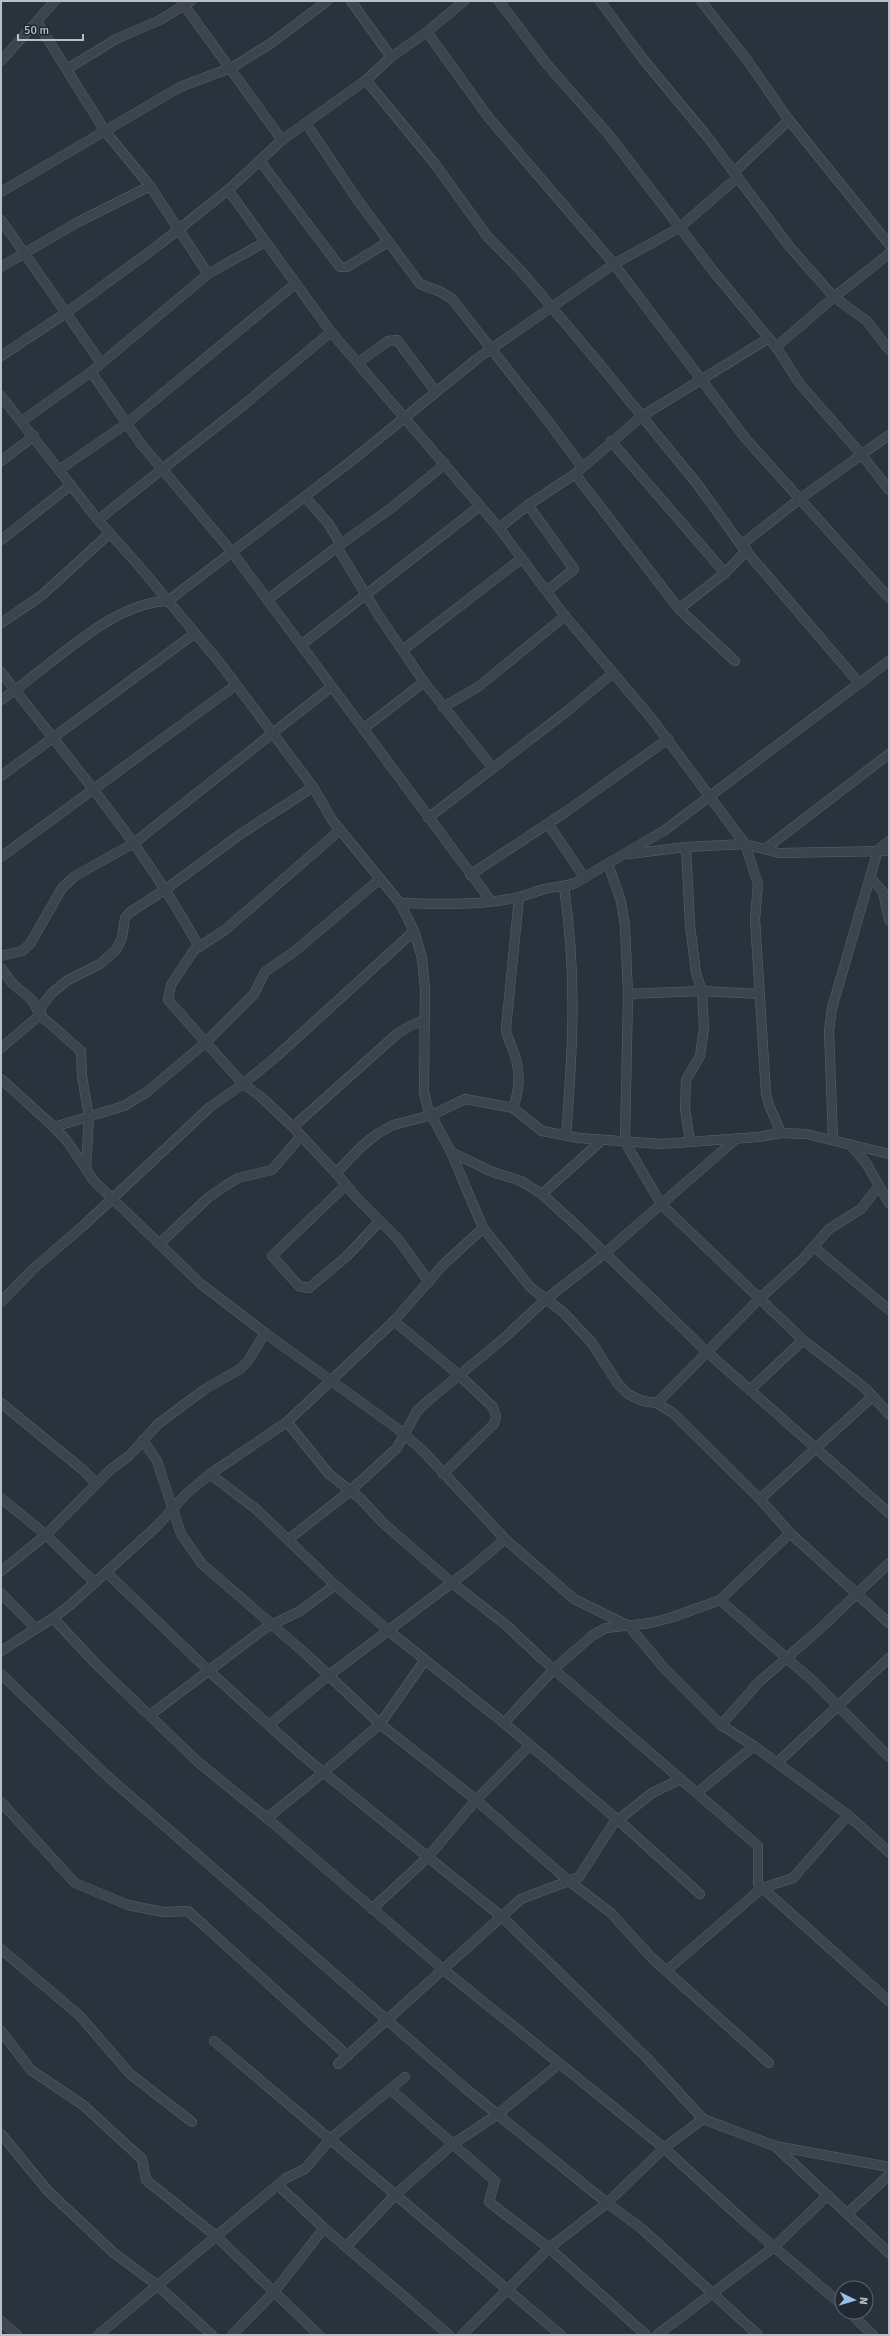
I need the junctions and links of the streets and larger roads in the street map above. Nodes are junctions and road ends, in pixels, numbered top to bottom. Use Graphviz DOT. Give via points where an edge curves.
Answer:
graph roads {
  1 [pos="55,1"];
  2 [pos="327,1"];
  3 [pos="464,1"];
  4 [pos="499,1"];
  5 [pos="600,1"];
  6 [pos="701,1"];
  7 [pos="185,2"];
  8 [pos="356,3"];
  9 [pos="37,22"];
  10 [pos="427,32"];
  11 [pos="391,57"];
  12 [pos="1,61"];
  13 [pos="67,69"];
  14 [pos="228,69"];
  15 [pos="366,80"];
  16 [pos="789,120"];
  17 [pos="306,123"];
  18 [pos="105,131"];
  19 [pos="282,140"];
  20 [pos="260,161"];
  21 [pos="736,175"];
  22 [pos="150,186"];
  23 [pos="228,190"];
  24 [pos="1,192"];
  25 [pos="1,220"];
  26 [pos="679,228"];
  27 [pos="179,229"];
  28 [pos="265,242"];
  29 [pos="388,242"];
  30 [pos="889,244"];
  31 [pos="23,252"];
  32 [pos="889,254"];
  33 [pos="614,264"];
  34 [pos="1,267"];
  35 [pos="208,274"];
  36 [pos="295,284"];
  37 [pos="834,296"];
  38 [pos="552,306"];
  39 [pos="66,313"];
  40 [pos="332,332"];
  41 [pos="769,338"];
  42 [pos="776,347"];
  43 [pos="491,350"];
  44 [pos="889,350"];
  45 [pos="1,356"];
  46 [pos="359,362"];
  47 [pos="101,363"];
  48 [pos="91,372"];
  49 [pos="702,379"];
  50 [pos="436,392"];
  51 [pos="1,396"];
  52 [pos="642,416"];
  53 [pos="406,417"];
  54 [pos="22,421"];
  55 [pos="126,424"];
  56 [pos="889,435"];
  57 [pos="34,436"];
  58 [pos="611,441"];
  59 [pos="862,455"];
  60 [pos="1,461"];
  61 [pos="445,464"];
  62 [pos="582,467"];
  63 [pos="162,468"];
  64 [pos="59,470"];
  65 [pos="575,474"];
  66 [pos="71,485"];
  67 [pos="889,490"];
  68 [pos="305,497"];
  69 [pos="801,498"];
  70 [pos="528,505"];
  71 [pos="480,506"];
  72 [pos="98,520"];
  73 [pos="499,528"];
  74 [pos="110,533"];
  75 [pos="1,540"];
  76 [pos="339,545"];
  77 [pos="744,547"];
  78 [pos="232,552"];
  79 [pos="521,559"];
  80 [pos="725,573"];
  81 [pos="547,591"];
  82 [pos="367,595"];
  83 [pos="889,598"];
  84 [pos="267,600"];
  85 [pos="168,601"];
  86 [pos="679,609"];
  87 [pos="565,616"];
  88 [pos="1,623"];
  89 [pos="194,634"];
  90 [pos="301,645"];
  91 [pos="404,649"];
  92 [pos="735,661"];
  93 [pos="889,661"];
  94 [pos="1,672"];
  95 [pos="613,673"];
  96 [pos="424,682"];
  97 [pos="859,683"];
  98 [pos="236,685"];
  99 [pos="331,688"];
  100 [pos="15,690"];
  101 [pos="1,700"];
  102 [pos="442,707"];
  103 [pos="363,729"];
  104 [pos="273,733"];
  105 [pos="52,736"];
  106 [pos="668,739"];
  107 [pos="889,754"];
  108 [pos="492,767"];
  109 [pos="1,776"];
  110 [pos="313,787"];
  111 [pos="94,790"];
  112 [pos="709,797"];
  113 [pos="428,818"];
  114 [pos="548,824"];
  115 [pos="340,830"];
  116 [pos="889,841"];
  117 [pos="134,843"];
  118 [pos="745,844"];
  119 [pos="686,847"];
  120 [pos="765,848"];
  121 [pos="878,850"];
  122 [pos="889,851"];
  123 [pos="626,854"];
  124 [pos="1,856"];
  125 [pos="608,864"];
  126 [pos="470,875"];
  127 [pos="870,877"];
  128 [pos="585,878"];
  129 [pos="380,879"];
  130 [pos="564,887"];
  131 [pos="166,890"];
  132 [pos="519,898"];
  133 [pos="491,901"];
  134 [pos="400,903"];
  135 [pos="889,920"];
  136 [pos="414,931"];
  137 [pos="198,945"];
  138 [pos="1,956"];
  139 [pos="1,968"];
  140 [pos="702,991"];
  141 [pos="628,994"];
  142 [pos="760,994"];
  143 [pos="40,1015"];
  144 [pos="424,1020"];
  145 [pos="206,1042"];
  146 [pos="1,1048"];
  147 [pos="1,1079"];
  148 [pos="243,1084"];
  149 [pos="513,1108"];
  150 [pos="432,1115"];
  151 [pos="89,1116"];
  152 [pos="54,1127"];
  153 [pos="293,1127"];
  154 [pos="781,1133"];
  155 [pos="301,1136"];
  156 [pos="566,1136"];
  157 [pos="736,1139"];
  158 [pos="833,1140"];
  159 [pos="601,1141"];
  160 [pos="625,1142"];
  161 [pos="690,1142"];
  162 [pos="850,1144"];
  163 [pos="451,1152"];
  164 [pos="889,1154"];
  165 [pos="86,1169"];
  166 [pos="336,1172"];
  167 [pos="346,1185"];
  168 [pos="878,1187"];
  169 [pos="542,1194"];
  170 [pos="113,1198"];
  171 [pos="889,1203"];
  172 [pos="661,1204"];
  173 [pos="379,1222"];
  174 [pos="483,1228"];
  175 [pos="159,1244"];
  176 [pos="814,1247"];
  177 [pos="604,1254"];
  178 [pos="429,1282"];
  179 [pos="760,1298"];
  180 [pos="546,1300"];
  181 [pos="1,1302"];
  182 [pos="889,1310"];
  183 [pos="394,1321"];
  184 [pos="265,1333"];
  185 [pos="803,1340"];
  186 [pos="707,1352"];
  187 [pos="458,1374"];
  188 [pos="331,1380"];
  189 [pos="750,1390"];
  190 [pos="873,1396"];
  191 [pos="657,1403"];
  192 [pos="1,1404"];
  193 [pos="889,1414"];
  194 [pos="287,1422"];
  195 [pos="406,1435"];
  196 [pos="143,1440"];
  197 [pos="815,1447"];
  198 [pos="210,1474"];
  199 [pos="443,1474"];
  200 [pos="96,1483"];
  201 [pos="350,1491"];
  202 [pos="1,1498"];
  203 [pos="760,1499"];
  204 [pos="172,1509"];
  205 [pos="889,1513"];
  206 [pos="790,1533"];
  207 [pos="46,1535"];
  208 [pos="505,1538"];
  209 [pos="289,1539"];
  210 [pos="889,1563"];
  211 [pos="1,1571"];
  212 [pos="106,1572"];
  213 [pos="451,1582"];
  214 [pos="95,1583"];
  215 [pos="335,1585"];
  216 [pos="1,1593"];
  217 [pos="857,1593"];
  218 [pos="720,1600"];
  219 [pos="53,1618"];
  220 [pos="889,1623"];
  221 [pos="272,1625"];
  222 [pos="629,1626"];
  223 [pos="36,1629"];
  224 [pos="389,1631"];
  225 [pos="1,1651"];
  226 [pos="787,1658"];
  227 [pos="889,1658"];
  228 [pos="425,1660"];
  229 [pos="554,1669"];
  230 [pos="209,1671"];
  231 [pos="1,1674"];
  232 [pos="328,1676"];
  233 [pos="838,1705"];
  234 [pos="150,1715"];
  235 [pos="504,1723"];
  236 [pos="380,1724"];
  237 [pos="269,1725"];
  238 [pos="720,1725"];
  239 [pos="530,1745"];
  240 [pos="754,1746"];
  241 [pos="889,1758"];
  242 [pos="777,1763"];
  243 [pos="324,1772"];
  244 [pos="681,1779"];
  245 [pos="698,1792"];
  246 [pos="476,1800"];
  247 [pos="1,1802"];
  248 [pos="848,1815"];
  249 [pos="267,1818"];
  250 [pos="618,1820"];
  251 [pos="889,1852"];
  252 [pos="428,1857"];
  253 [pos="569,1880"];
  254 [pos="762,1888"];
  255 [pos="700,1894"];
  256 [pos="372,1909"];
  257 [pos="502,1917"];
  258 [pos="1,1949"];
  259 [pos="444,1970"];
  260 [pos="666,1971"];
  261 [pos="889,2001"];
  262 [pos="389,2020"];
  263 [pos="1,2031"];
  264 [pos="214,2041"];
  265 [pos="348,2056"];
  266 [pos="769,2063"];
  267 [pos="338,2064"];
  268 [pos="558,2064"];
  269 [pos="405,2077"];
  270 [pos="390,2089"];
  271 [pos="498,2114"];
  272 [pos="703,2119"];
  273 [pos="192,2122"];
  274 [pos="1,2134"];
  275 [pos="331,2138"];
  276 [pos="453,2144"];
  277 [pos="775,2146"];
  278 [pos="664,2148"];
  279 [pos="889,2167"];
  280 [pos="889,2175"];
  281 [pos="278,2185"];
  282 [pos="396,2194"];
  283 [pos="828,2194"];
  284 [pos="607,2203"];
  285 [pos="848,2213"];
  286 [pos="324,2228"];
  287 [pos="216,2236"];
  288 [pos="346,2247"];
  289 [pos="774,2247"];
  290 [pos="549,2248"];
  291 [pos="889,2253"];
  292 [pos="157,2285"];
  293 [pos="508,2289"];
  294 [pos="274,2292"];
  295 [pos="713,2294"];
  296 [pos="834,2298"];
  297 [pos="857,2320"];
  298 [pos="1,2321"];
  299 [pos="17,2335"];
  300 [pos="98,2335"];
  301 [pos="212,2335"];
  302 [pos="232,2335"];
  303 [pos="319,2335"];
  304 [pos="449,2335"];
  305 [pos="462,2335"];
  306 [pos="561,2335"];
  307 [pos="646,2335"];
  308 [pos="657,2335"];
  309 [pos="758,2335"];
  310 [pos="872,2335"];
  1 -- 9 [label="street"];
  2 -- 14 [label="street" via="270,44"];
  3 -- 10 [label="street"];
  4 -- 26 [label="street" via="545,62 609,135"];
  5 -- 21 [label="street"];
  6 -- 16 [label="street"];
  7 -- 13 [label="street" via="160,20 116,39"];
  7 -- 14 [label="street"];
  8 -- 11 [label="street"];
  9 -- 12 [label="street"];
  9 -- 13 [label="street"];
  10 -- 11 [label="street"];
  10 -- 33 [label="street" via="489,118"];
  11 -- 15 [label="street"];
  13 -- 18 [label="street"];
  14 -- 18 [label="street" via="180,87"];
  14 -- 19 [label="street"];
  15 -- 17 [label="street"];
  15 -- 38 [label="street" via="435,164 488,236"];
  16 -- 21 [label="street"];
  16 -- 30 [label="street"];
  17 -- 19 [label="street"];
  17 -- 29 [label="street"];
  18 -- 22 [label="street"];
  18 -- 24 [label="street"];
  19 -- 20 [label="street"];
  20 -- 23 [label="street"];
  20 -- 29 [label="street" via="340,267 347,267"];
  21 -- 26 [label="street"];
  21 -- 37 [label="street" via="789,246"];
  22 -- 27 [label="street"];
  22 -- 31 [label="street"];
  23 -- 27 [label="street"];
  23 -- 28 [label="street"];
  25 -- 31 [label="street"];
  26 -- 33 [label="street"];
  26 -- 41 [label="street"];
  27 -- 35 [label="street"];
  27 -- 39 [label="street"];
  28 -- 35 [label="street"];
  28 -- 36 [label="street"];
  29 -- 43 [label="street" via="420,284 452,299"];
  31 -- 34 [label="street"];
  31 -- 39 [label="street"];
  32 -- 37 [label="street"];
  33 -- 38 [label="street"];
  33 -- 49 [label="street"];
  35 -- 47 [label="street"];
  36 -- 40 [label="street"];
  36 -- 55 [label="street"];
  37 -- 42 [label="street"];
  37 -- 44 [label="street" via="867,321"];
  38 -- 43 [label="street"];
  38 -- 52 [label="street"];
  39 -- 45 [label="street"];
  39 -- 47 [label="street"];
  40 -- 46 [label="street"];
  40 -- 63 [label="street"];
  41 -- 42 [label="street"];
  41 -- 49 [label="street"];
  42 -- 59 [label="street" via="800,384"];
  43 -- 50 [label="street"];
  43 -- 62 [label="street"];
  46 -- 50 [label="street" via="388,341 397,340"];
  46 -- 53 [label="street"];
  47 -- 48 [label="street"];
  48 -- 54 [label="street"];
  48 -- 55 [label="street"];
  49 -- 52 [label="street"];
  49 -- 69 [label="street" via="746,439"];
  50 -- 53 [label="street"];
  51 -- 54 [label="street"];
  52 -- 58 [label="street"];
  52 -- 77 [label="street"];
  53 -- 61 [label="street"];
  53 -- 68 [label="street"];
  54 -- 57 [label="street"];
  55 -- 63 [label="street"];
  55 -- 64 [label="street"];
  56 -- 59 [label="street"];
  57 -- 60 [label="street"];
  57 -- 64 [label="street"];
  58 -- 62 [label="street"];
  58 -- 80 [label="street"];
  59 -- 67 [label="street"];
  59 -- 69 [label="street"];
  61 -- 71 [label="street"];
  61 -- 76 [label="street" via="390,509"];
  62 -- 65 [label="street"];
  63 -- 72 [label="street"];
  63 -- 78 [label="street"];
  64 -- 66 [label="street"];
  65 -- 70 [label="street"];
  65 -- 86 [label="street"];
  66 -- 72 [label="street"];
  66 -- 75 [label="street"];
  68 -- 76 [label="street" via="328,523"];
  68 -- 78 [label="street"];
  69 -- 77 [label="street"];
  69 -- 83 [label="street" via="860,569"];
  70 -- 73 [label="street"];
  70 -- 81 [label="street" via="574,569"];
  71 -- 73 [label="street"];
  71 -- 82 [label="street"];
  72 -- 74 [label="street"];
  73 -- 79 [label="street"];
  74 -- 85 [label="street"];
  74 -- 88 [label="street" via="41,596"];
  76 -- 82 [label="street"];
  76 -- 84 [label="street"];
  77 -- 80 [label="street"];
  77 -- 97 [label="street"];
  78 -- 84 [label="street"];
  78 -- 85 [label="street"];
  79 -- 81 [label="street"];
  79 -- 91 [label="street"];
  80 -- 86 [label="street"];
  81 -- 87 [label="street"];
  82 -- 90 [label="street"];
  82 -- 91 [label="street" via="390,634"];
  84 -- 90 [label="street"];
  85 -- 89 [label="street"];
  85 -- 100 [label="street" via="154,602 118,614"];
  86 -- 92 [label="street"];
  87 -- 95 [label="street"];
  87 -- 102 [label="street" via="484,682"];
  89 -- 98 [label="street"];
  89 -- 105 [label="street"];
  90 -- 99 [label="street"];
  91 -- 96 [label="street"];
  93 -- 97 [label="street"];
  94 -- 100 [label="street"];
  95 -- 106 [label="street"];
  95 -- 108 [label="street"];
  96 -- 102 [label="street"];
  96 -- 103 [label="street"];
  97 -- 112 [label="street"];
  98 -- 104 [label="street"];
  98 -- 111 [label="street"];
  99 -- 103 [label="street"];
  99 -- 104 [label="street"];
  100 -- 101 [label="street"];
  100 -- 105 [label="street"];
  102 -- 108 [label="street"];
  103 -- 113 [label="street"];
  104 -- 110 [label="street"];
  104 -- 117 [label="street"];
  105 -- 109 [label="street"];
  105 -- 111 [label="street"];
  106 -- 112 [label="street"];
  106 -- 114 [label="street"];
  107 -- 120 [label="street"];
  108 -- 113 [label="street"];
  110 -- 115 [label="street"];
  110 -- 131 [label="street" via="242,833"];
  111 -- 117 [label="street"];
  111 -- 124 [label="street"];
  112 -- 118 [label="street"];
  112 -- 123 [label="street" via="665,830"];
  113 -- 126 [label="street"];
  114 -- 126 [label="street"];
  114 -- 128 [label="street"];
  115 -- 129 [label="street"];
  115 -- 137 [label="street" via="225,930"];
  116 -- 121 [label="street"];
  117 -- 131 [label="street"];
  117 -- 138 [label="street" via="75,876 62,888 30,944 22,950"];
  118 -- 119 [label="street"];
  118 -- 120 [label="street"];
  118 -- 142 [label="street" via="758,884 755,919"];
  119 -- 123 [label="street"];
  119 -- 140 [label="street" via="690,925 696,973"];
  120 -- 121 [label="street" via="779,853"];
  121 -- 122 [label="street"];
  121 -- 127 [label="street"];
  123 -- 125 [label="street"];
  125 -- 128 [label="street"];
  125 -- 141 [label="street" via="621,901 625,926"];
  126 -- 133 [label="street"];
  127 -- 135 [label="street" via="883,892"];
  127 -- 158 [label="street" via="840,980 829,1031"];
  128 -- 130 [label="street"];
  129 -- 134 [label="street"];
  129 -- 145 [label="street" via="295,951 265,972 254,994"];
  130 -- 132 [label="street" via="547,888"];
  130 -- 156 [label="street" via="573,968 574,1010"];
  131 -- 137 [label="street"];
  131 -- 143 [label="street" via="130,913 125,918 122,938 116,950 100,964 68,980 53,992 42,1005"];
  132 -- 133 [label="street"];
  132 -- 149 [label="street" via="506,1029 516,1058 519,1079"];
  133 -- 134 [label="street"];
  134 -- 136 [label="street"];
  136 -- 144 [label="street" via="422,958"];
  136 -- 148 [label="street"];
  137 -- 145 [label="street" via="171,985 168,1000"];
  139 -- 143 [label="street" via="32,1000"];
  140 -- 141 [label="street"];
  140 -- 142 [label="street"];
  140 -- 161 [label="street" via="702,1047 698,1060 687,1075 686,1085 685,1108"];
  141 -- 160 [label="street"];
  142 -- 154 [label="street" via="766,1094 768,1105"];
  143 -- 146 [label="street"];
  143 -- 151 [label="street" via="81,1051 82,1076"];
  144 -- 150 [label="street" via="424,1092"];
  144 -- 153 [label="street" via="398,1033"];
  145 -- 148 [label="street"];
  145 -- 151 [label="street" via="147,1092 124,1106"];
  147 -- 152 [label="street"];
  148 -- 153 [label="street"];
  148 -- 170 [label="street" via="210,1107"];
  149 -- 150 [label="street" via="465,1099"];
  149 -- 156 [label="street" via="542,1131"];
  150 -- 163 [label="street"];
  150 -- 166 [label="street" via="393,1125 377,1134"];
  151 -- 152 [label="street"];
  151 -- 165 [label="street"];
  152 -- 165 [label="street"];
  153 -- 155 [label="street"];
  154 -- 157 [label="street"];
  154 -- 158 [label="street" via="806,1134"];
  155 -- 166 [label="street"];
  155 -- 175 [label="street" via="272,1170 238,1178 225,1186 209,1197"];
  156 -- 159 [label="street"];
  157 -- 161 [label="street"];
  157 -- 172 [label="street"];
  158 -- 162 [label="street"];
  159 -- 160 [label="street"];
  159 -- 169 [label="street"];
  160 -- 161 [label="street"];
  160 -- 172 [label="street"];
  162 -- 164 [label="street"];
  162 -- 168 [label="street" via="866,1163"];
  163 -- 169 [label="street" via="490,1171 521,1181"];
  163 -- 174 [label="street"];
  165 -- 170 [label="street" via="94,1181"];
  166 -- 167 [label="street"];
  167 -- 173 [label="street"];
  167 -- 173 [label="street" via="272,1256 299,1286 309,1288 347,1256"];
  168 -- 171 [label="street"];
  168 -- 176 [label="street" via="861,1209 829,1229"];
  169 -- 177 [label="street"];
  170 -- 175 [label="street"];
  170 -- 181 [label="street" via="33,1269"];
  172 -- 177 [label="street"];
  172 -- 179 [label="street"];
  173 -- 178 [label="street" via="398,1239"];
  174 -- 178 [label="street"];
  174 -- 180 [label="street" via="530,1287"];
  175 -- 184 [label="street" via="222,1301"];
  176 -- 179 [label="street"];
  176 -- 182 [label="street"];
  177 -- 180 [label="street"];
  177 -- 186 [label="street"];
  178 -- 183 [label="street"];
  179 -- 185 [label="street"];
  179 -- 186 [label="street"];
  180 -- 187 [label="street" via="503,1339"];
  180 -- 191 [label="street" via="563,1312 592,1344 618,1384 628,1394 642,1401"];
  183 -- 187 [label="street"];
  183 -- 188 [label="street"];
  184 -- 188 [label="street"];
  184 -- 196 [label="street" via="248,1361 240,1369 180,1406"];
  185 -- 189 [label="street"];
  185 -- 190 [label="street" via="857,1380"];
  186 -- 189 [label="street"];
  186 -- 191 [label="street"];
  187 -- 195 [label="street" via="417,1411"];
  187 -- 199 [label="street" via="493,1407 496,1416 494,1424"];
  188 -- 194 [label="street"];
  188 -- 195 [label="street"];
  189 -- 197 [label="street"];
  190 -- 193 [label="street"];
  190 -- 197 [label="street"];
  191 -- 203 [label="street" via="674,1414"];
  192 -- 200 [label="street"];
  194 -- 198 [label="street"];
  194 -- 201 [label="street" via="329,1474"];
  195 -- 199 [label="street"];
  195 -- 201 [label="street" via="397,1448"];
  196 -- 200 [label="street" via="130,1455"];
  196 -- 204 [label="street" via="157,1461"];
  197 -- 203 [label="street"];
  197 -- 205 [label="street"];
  198 -- 204 [label="street"];
  198 -- 209 [label="street" via="256,1509"];
  199 -- 208 [label="street"];
  200 -- 207 [label="street"];
  201 -- 209 [label="street"];
  201 -- 213 [label="street"];
  202 -- 207 [label="street"];
  203 -- 206 [label="street"];
  204 -- 212 [label="street"];
  204 -- 221 [label="street" via="181,1534 202,1564"];
  206 -- 217 [label="street"];
  206 -- 218 [label="street"];
  207 -- 211 [label="street"];
  207 -- 214 [label="street"];
  208 -- 213 [label="street"];
  208 -- 222 [label="street" via="574,1599"];
  209 -- 215 [label="street"];
  210 -- 217 [label="street"];
  212 -- 214 [label="street"];
  212 -- 230 [label="street"];
  213 -- 224 [label="street"];
  213 -- 229 [label="street" via="481,1603"];
  214 -- 219 [label="street"];
  215 -- 221 [label="street" via="300,1611"];
  215 -- 224 [label="street"];
  216 -- 223 [label="street"];
  217 -- 220 [label="street"];
  217 -- 226 [label="street"];
  218 -- 222 [label="street" via="670,1618"];
  218 -- 226 [label="street"];
  219 -- 223 [label="street"];
  219 -- 234 [label="street"];
  221 -- 230 [label="street" via="236,1648"];
  221 -- 232 [label="street"];
  222 -- 229 [label="street" via="606,1628 593,1634"];
  222 -- 238 [label="street" via="664,1668"];
  223 -- 225 [label="street"];
  224 -- 228 [label="street"];
  224 -- 232 [label="street"];
  226 -- 233 [label="street"];
  226 -- 238 [label="street" via="759,1682"];
  227 -- 233 [label="street"];
  228 -- 235 [label="street"];
  228 -- 236 [label="street"];
  229 -- 235 [label="street"];
  229 -- 244 [label="street"];
  230 -- 234 [label="street"];
  230 -- 237 [label="street"];
  231 -- 262 [label="street" via="105,1774"];
  232 -- 236 [label="street"];
  232 -- 237 [label="street"];
  233 -- 241 [label="street"];
  233 -- 242 [label="street"];
  234 -- 249 [label="street" via="198,1762"];
  235 -- 239 [label="street"];
  236 -- 243 [label="street"];
  236 -- 246 [label="street"];
  237 -- 243 [label="street"];
  238 -- 240 [label="street"];
  239 -- 246 [label="street"];
  239 -- 250 [label="street"];
  240 -- 242 [label="street"];
  240 -- 245 [label="street"];
  242 -- 248 [label="street"];
  243 -- 249 [label="street"];
  243 -- 252 [label="street"];
  244 -- 245 [label="street"];
  244 -- 250 [label="street" via="652,1793"];
  245 -- 254 [label="street" via="758,1846 758,1884"];
  246 -- 252 [label="street"];
  246 -- 253 [label="street"];
  247 -- 265 [label="street" via="75,1883 128,1905 163,1912 188,1911"];
  248 -- 251 [label="street"];
  248 -- 254 [label="street" via="793,1878"];
  249 -- 256 [label="street"];
  250 -- 253 [label="street" via="579,1877"];
  250 -- 255 [label="street"];
  252 -- 256 [label="street"];
  252 -- 257 [label="street"];
  253 -- 257 [label="street" via="521,1900"];
  253 -- 260 [label="street" via="611,1913"];
  254 -- 260 [label="street"];
  254 -- 261 [label="street"];
  256 -- 259 [label="street"];
  257 -- 259 [label="street"];
  257 -- 272 [label="street" via="648,2058"];
  258 -- 273 [label="street" via="80,2016 130,2074"];
  259 -- 262 [label="street"];
  259 -- 268 [label="street"];
  260 -- 266 [label="street"];
  262 -- 265 [label="street"];
  262 -- 271 [label="street"];
  263 -- 287 [label="street" via="31,2070 83,2105 142,2159 146,2180"];
  264 -- 275 [label="street"];
  265 -- 267 [label="street"];
  268 -- 271 [label="street"];
  268 -- 278 [label="street"];
  269 -- 270 [label="street"];
  270 -- 275 [label="street"];
  270 -- 276 [label="street"];
  271 -- 276 [label="street"];
  271 -- 284 [label="street"];
  272 -- 277 [label="street"];
  272 -- 278 [label="street"];
  274 -- 292 [label="street" via="48,2191 115,2254"];
  275 -- 281 [label="street" via="305,2170 286,2178"];
  275 -- 282 [label="street"];
  276 -- 282 [label="street"];
  276 -- 290 [label="street" via="495,2181 489,2202"];
  277 -- 279 [label="street"];
  277 -- 283 [label="street"];
  278 -- 284 [label="street"];
  278 -- 289 [label="street"];
  280 -- 285 [label="street"];
  281 -- 286 [label="street"];
  281 -- 287 [label="street"];
  282 -- 288 [label="street"];
  282 -- 293 [label="street"];
  283 -- 285 [label="street"];
  283 -- 289 [label="street"];
  284 -- 290 [label="street"];
  284 -- 295 [label="street" via="641,2228"];
  285 -- 291 [label="street"];
  286 -- 288 [label="street"];
  286 -- 294 [label="street"];
  287 -- 292 [label="street"];
  287 -- 294 [label="street"];
  288 -- 304 [label="street"];
  289 -- 295 [label="street"];
  289 -- 296 [label="street"];
  290 -- 293 [label="street"];
  290 -- 307 [label="street"];
  292 -- 300 [label="street"];
  292 -- 301 [label="street"];
  293 -- 305 [label="street"];
  293 -- 306 [label="street"];
  294 -- 302 [label="street"];
  294 -- 303 [label="street"];
  295 -- 308 [label="street"];
  295 -- 309 [label="street"];
  297 -- 310 [label="street"];
  298 -- 299 [label="street"];
}
